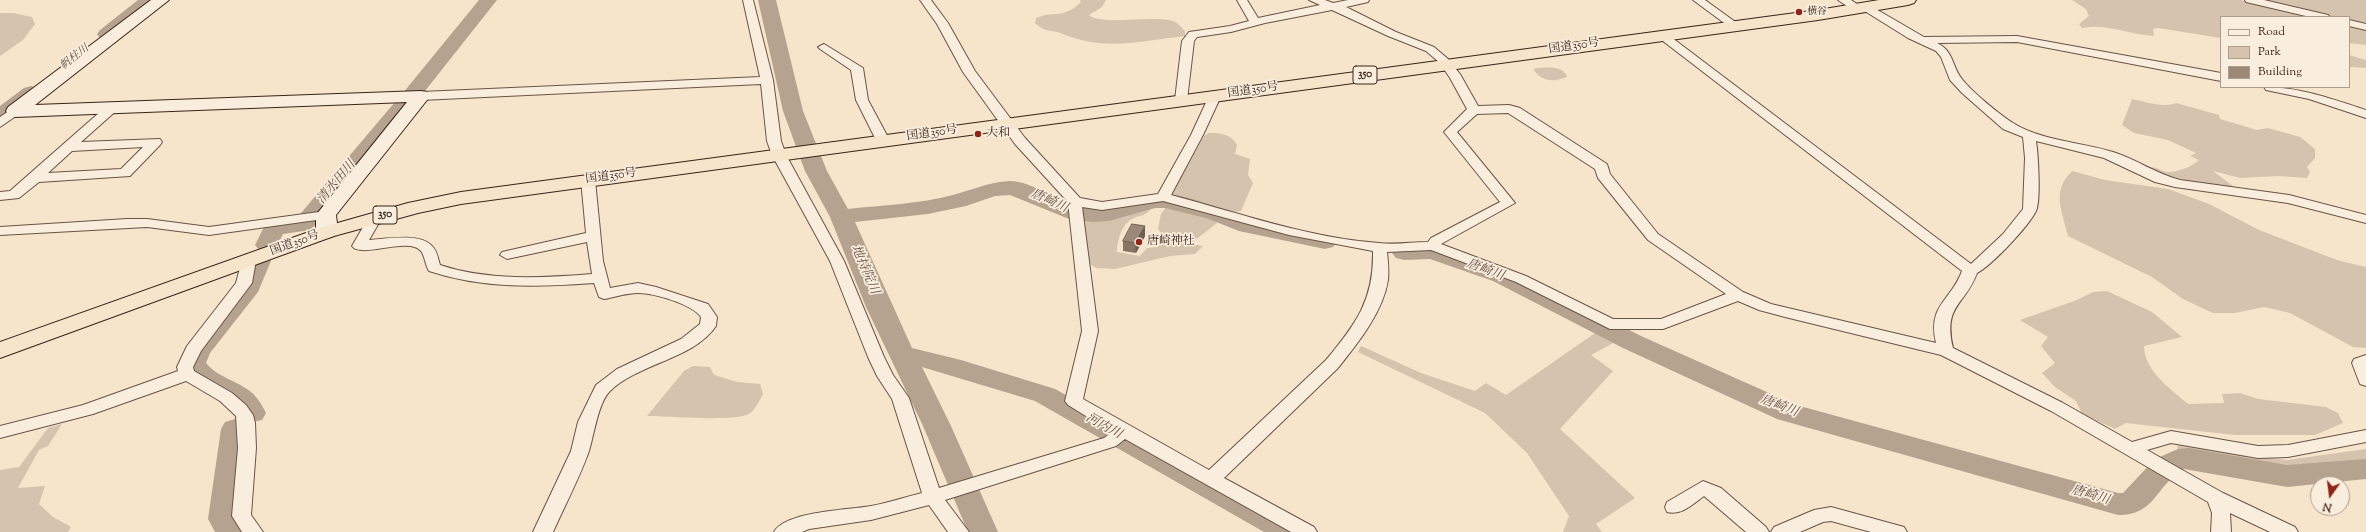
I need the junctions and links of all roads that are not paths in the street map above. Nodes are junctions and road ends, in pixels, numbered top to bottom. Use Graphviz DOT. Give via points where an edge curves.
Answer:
graph roads {
  1 [pos="161,0"];
  2 [pos="748,0"];
  3 [pos="925,0"];
  4 [pos="1242,0"];
  5 [pos="1314,0"];
  6 [pos="1364,0"];
  7 [pos="1698,0"];
  8 [pos="1908,0"];
  9 [pos="2250,0"];
  10 [pos="1855,5"];
  11 [pos="1336,7"];
  12 [pos="2320,16"];
  13 [pos="1255,22"];
  14 [pos="2350,23"];
  15 [pos="1735,26"];
  16 [pos="2366,27"];
  17 [pos="1663,36"];
  18 [pos="1923,40"];
  19 [pos="824,47"];
  20 [pos="1447,64"];
  21 [pos="2220,77"];
  22 [pos="766,80"];
  23 [pos="2275,88"];
  24 [pos="421,96"];
  25 [pos="1215,96"];
  26 [pos="1181,100"];
  27 [pos="113,107"];
  28 [pos="1474,110"];
  29 [pos="15,111"];
  30 [pos="2366,114"];
  31 [pos="0,123"];
  32 [pos="1008,124"];
  33 [pos="2029,135"];
  34 [pos="883,141"];
  35 [pos="68,147"];
  36 [pos="783,155"];
  37 [pos="35,178"];
  38 [pos="588,180"];
  39 [pos="0,196"];
  40 [pos="1163,197"];
  41 [pos="1075,210"];
  42 [pos="370,218"];
  43 [pos="2366,219"];
  44 [pos="318,220"];
  45 [pos="3,233"];
  46 [pos="594,236"];
  47 [pos="1433,246"];
  48 [pos="1380,248"];
  49 [pos="507,254"];
  50 [pos="249,260"];
  51 [pos="1970,270"];
  52 [pos="599,278"];
  53 [pos="1738,295"];
  54 [pos="0,350"];
  55 [pos="1946,351"];
  56 [pos="2366,360"];
  57 [pos="187,374"];
  58 [pos="2366,380"];
  59 [pos="0,432"];
  60 [pos="2366,436"];
  61 [pos="1117,437"];
  62 [pos="2129,450"];
  63 [pos="1210,479"];
  64 [pos="940,495"];
  65 [pos="2216,498"];
  66 [pos="1674,507"];
  67 [pos="253,532"];
  68 [pos="543,532"];
  69 [pos="784,532"];
  70 [pos="958,532"];
  71 [pos="1307,532"];
  72 [pos="1760,532"];
  73 [pos="1781,532"];
  74 [pos="1897,532"];
  75 [pos="2221,532"];
  76 [pos="2288,532"];
  1 -- 29 [label="street"];
  2 -- 22 [label="street"];
  3 -- 32 [label="street" via="969,72"];
  4 -- 13 [label="street"];
  5 -- 11 [label="street"];
  6 -- 11 [label="street"];
  7 -- 15 [label="street"];
  8 -- 10 [label="highway, 国道350号 / 350"];
  9 -- 12 [label="street"];
  10 -- 15 [label="highway, 国道350号 / 350"];
  10 -- 18 [label="street"];
  11 -- 13 [label="street"];
  11 -- 20 [label="street" via="1430,49"];
  13 -- 26 [label="street" via="1241,28 1193,34 1190,37"];
  14 -- 16 [label="street"];
  15 -- 17 [label="highway, 国道350号 / 350"];
  17 -- 20 [label="highway, 国道350号 / 350"];
  17 -- 51 [label="street"];
  18 -- 21 [label="street" via="2017,39"];
  18 -- 33 [label="street" via="1940,49 1946,56 1956,80 1966,90 2008,126"];
  19 -- 34 [label="street" via="857,68 862,100"];
  20 -- 25 [label="highway, 国道350号 / 350"];
  20 -- 28 [label="street"];
  22 -- 24 [label="street"];
  22 -- 36 [label="street" via="774,141"];
  23 -- 30 [label="street" via="2312,96"];
  24 -- 27 [label="street"];
  24 -- 44 [label="street"];
  25 -- 26 [label="highway, 国道350号 / 350"];
  25 -- 40 [label="street" via="1198,135"];
  26 -- 32 [label="highway, 国道350号 / 350"];
  27 -- 29 [label="street"];
  27 -- 35 [label="street"];
  28 -- 47 [label="street" via="1450,132 1508,203 1436,241"];
  28 -- 53 [label="street" via="1516,111 1584,154 1602,167 1603,175 1653,237"];
  29 -- 31 [label="street"];
  32 -- 34 [label="highway, 国道350号 / 350"];
  32 -- 41 [label="street"];
  33 -- 43 [label="street" via="2109,155 2160,179 2180,184 2289,199"];
  33 -- 51 [label="street" via="2032,158 2030,210 2008,237 1980,265"];
  34 -- 36 [label="highway, 国道350号 / 350"];
  35 -- 37 [label="street"];
  35 -- 37 [label="street" via="155,142 125,173"];
  36 -- 38 [label="highway, 国道350号 / 350"];
  36 -- 64 [label="street" via="837,261 876,357 900,398"];
  37 -- 39 [label="street" via="14,195"];
  38 -- 42 [label="highway, 国道350号 / 350" via="461,198"];
  38 -- 46 [label="street"];
  40 -- 41 [label="street"];
  40 -- 48 [label="street" via="1289,231"];
  41 -- 61 [label="street" via="1090,331 1074,401"];
  42 -- 44 [label="highway, 国道350号 / 350"];
  42 -- 52 [label="street" via="373,221 358,246 409,242 424,246 434,268 448,274 484,280"];
  44 -- 45 [label="street" via="209,231 127,223"];
  44 -- 50 [label="highway, 国道350号 / 350"];
  46 -- 49 [label="street"];
  46 -- 52 [label="street"];
  47 -- 48 [label="street"];
  47 -- 53 [label="street" via="1521,279 1610,324 1663,324"];
  48 -- 63 [label="street" via="1380,280 1374,299 1342,352"];
  50 -- 54 [label="highway, 国道350号 / 350"];
  50 -- 57 [label="street" via="244,283 194,350 185,367"];
  51 -- 55 [label="street" via="1966,281 1945,309 1942,334"];
  52 -- 68 [label="street" via="604,294 638,288 686,300 702,307 709,317 708,326 687,343 622,373 602,389 587,422 580,451"];
  53 -- 55 [label="street" via="1765,307"];
  55 -- 62 [label="street" via="2057,407"];
  56 -- 58 [label="street" via="2360,363"];
  57 -- 59 [label="street" via="87,410"];
  57 -- 67 [label="street" via="225,396 244,414 247,439 241,516"];
  60 -- 62 [label="street" via="2288,450 2258,452 2170,438 2156,440"];
  61 -- 63 [label="street"];
  61 -- 64 [label="street"];
  62 -- 65 [label="street"];
  63 -- 71 [label="street"];
  64 -- 69 [label="street" via="871,513 806,522"];
  64 -- 70 [label="street"];
  65 -- 75 [label="street" via="2221,513"];
  65 -- 76 [label="street"];
  66 -- 72 [label="street" via="1703,488 1714,493"];
  73 -- 74 [label="street" via="1831,514"];
}
